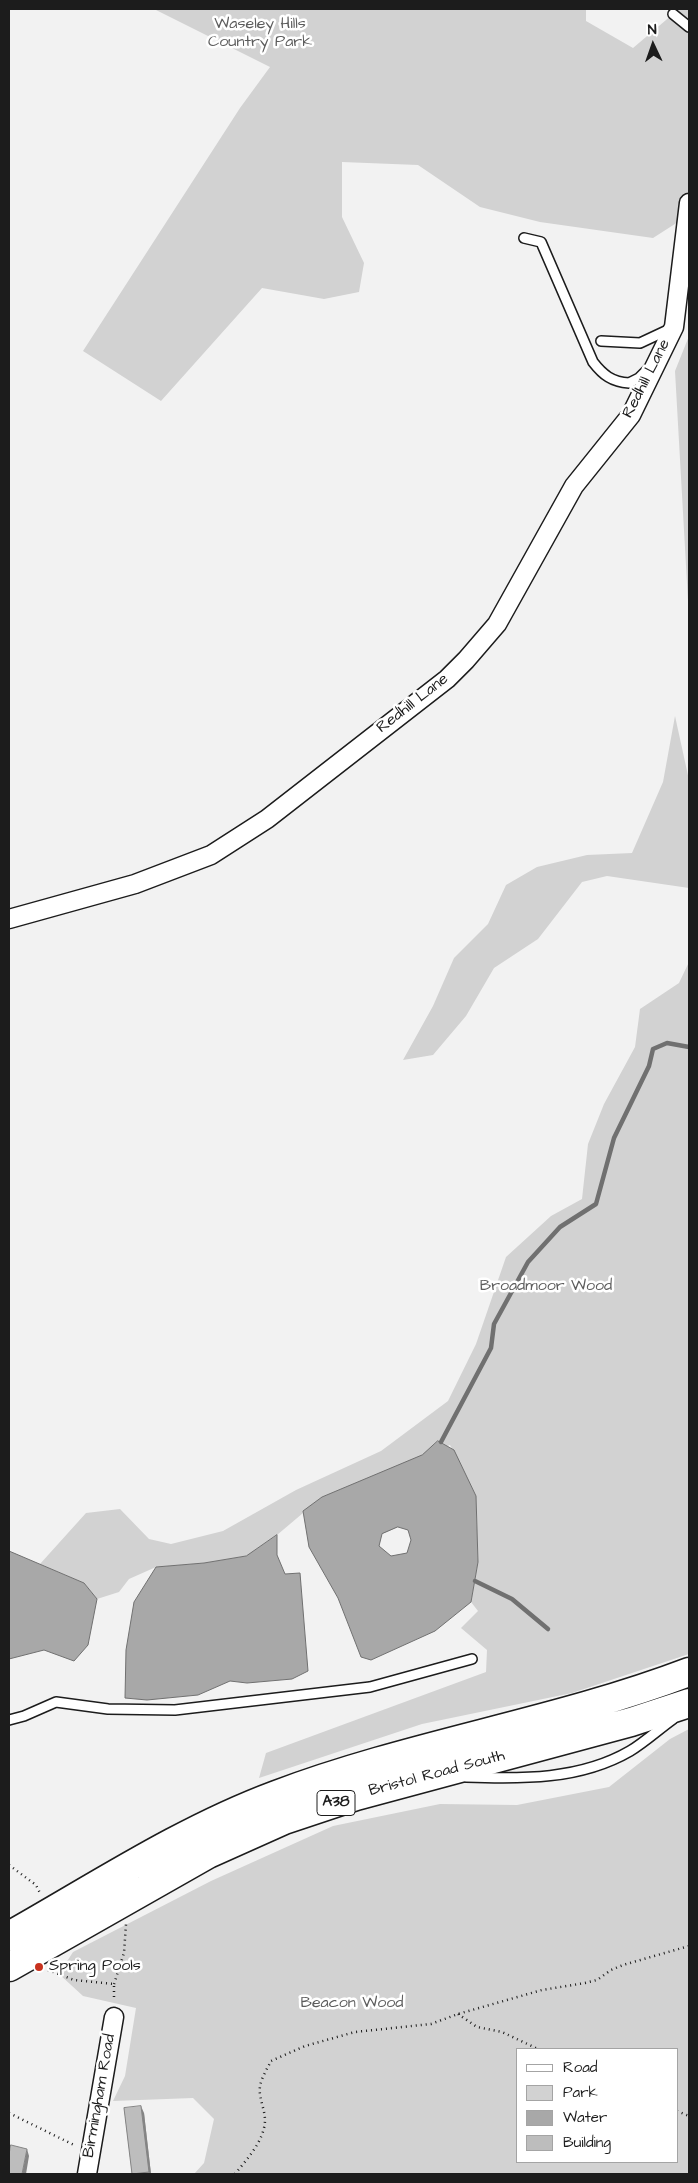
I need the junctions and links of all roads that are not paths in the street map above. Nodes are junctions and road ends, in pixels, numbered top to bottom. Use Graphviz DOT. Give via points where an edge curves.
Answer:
graph roads {
  1 [pos="673,14"];
  2 [pos="689,27"];
  3 [pos="689,203"];
  4 [pos="524,238"];
  5 [pos="674,327"];
  6 [pos="600,341"];
  7 [pos="658,361"];
  8 [pos="9,919"];
  9 [pos="472,1660"];
  10 [pos="689,1672"];
  11 [pos="689,1703"];
  12 [pos="689,1707"];
  13 [pos="9,1720"];
  14 [pos="430,1776"];
  15 [pos="9,1936"];
  16 [pos="20,1961"];
  17 [pos="114,2017"];
  18 [pos="90,2173"];
  1 -- 2 [label="lane"];
  3 -- 5 [label="street, Redhill Lane"];
  4 -- 7 [label="lane" via="541,242 600,372 608,378 629,383"];
  5 -- 6 [label="lane" via="640,343"];
  5 -- 7 [label="street, Redhill Lane"];
  7 -- 8 [label="street, Redhill Lane" via="631,415 574,486 497,624 447,679 268,819 211,855 135,884"];
  9 -- 13 [label="lane" via="370,1687 175,1710 108,1709 56,1702"];
  10 -- 15 [label="highway, Bristol Road South / A38" via="579,1709 350,1770 275,1795 190,1832"];
  11 -- 14 [label="highway, Bristol Road South / A38" via="631,1722"];
  12 -- 14 [label="lane" via="632,1750 607,1763 582,1770 519,1779"];
  14 -- 16 [label="highway, Bristol Road South / A38" via="284,1820 208,1854"];
  17 -- 18 [label="street, Birmingham Road"];
}
